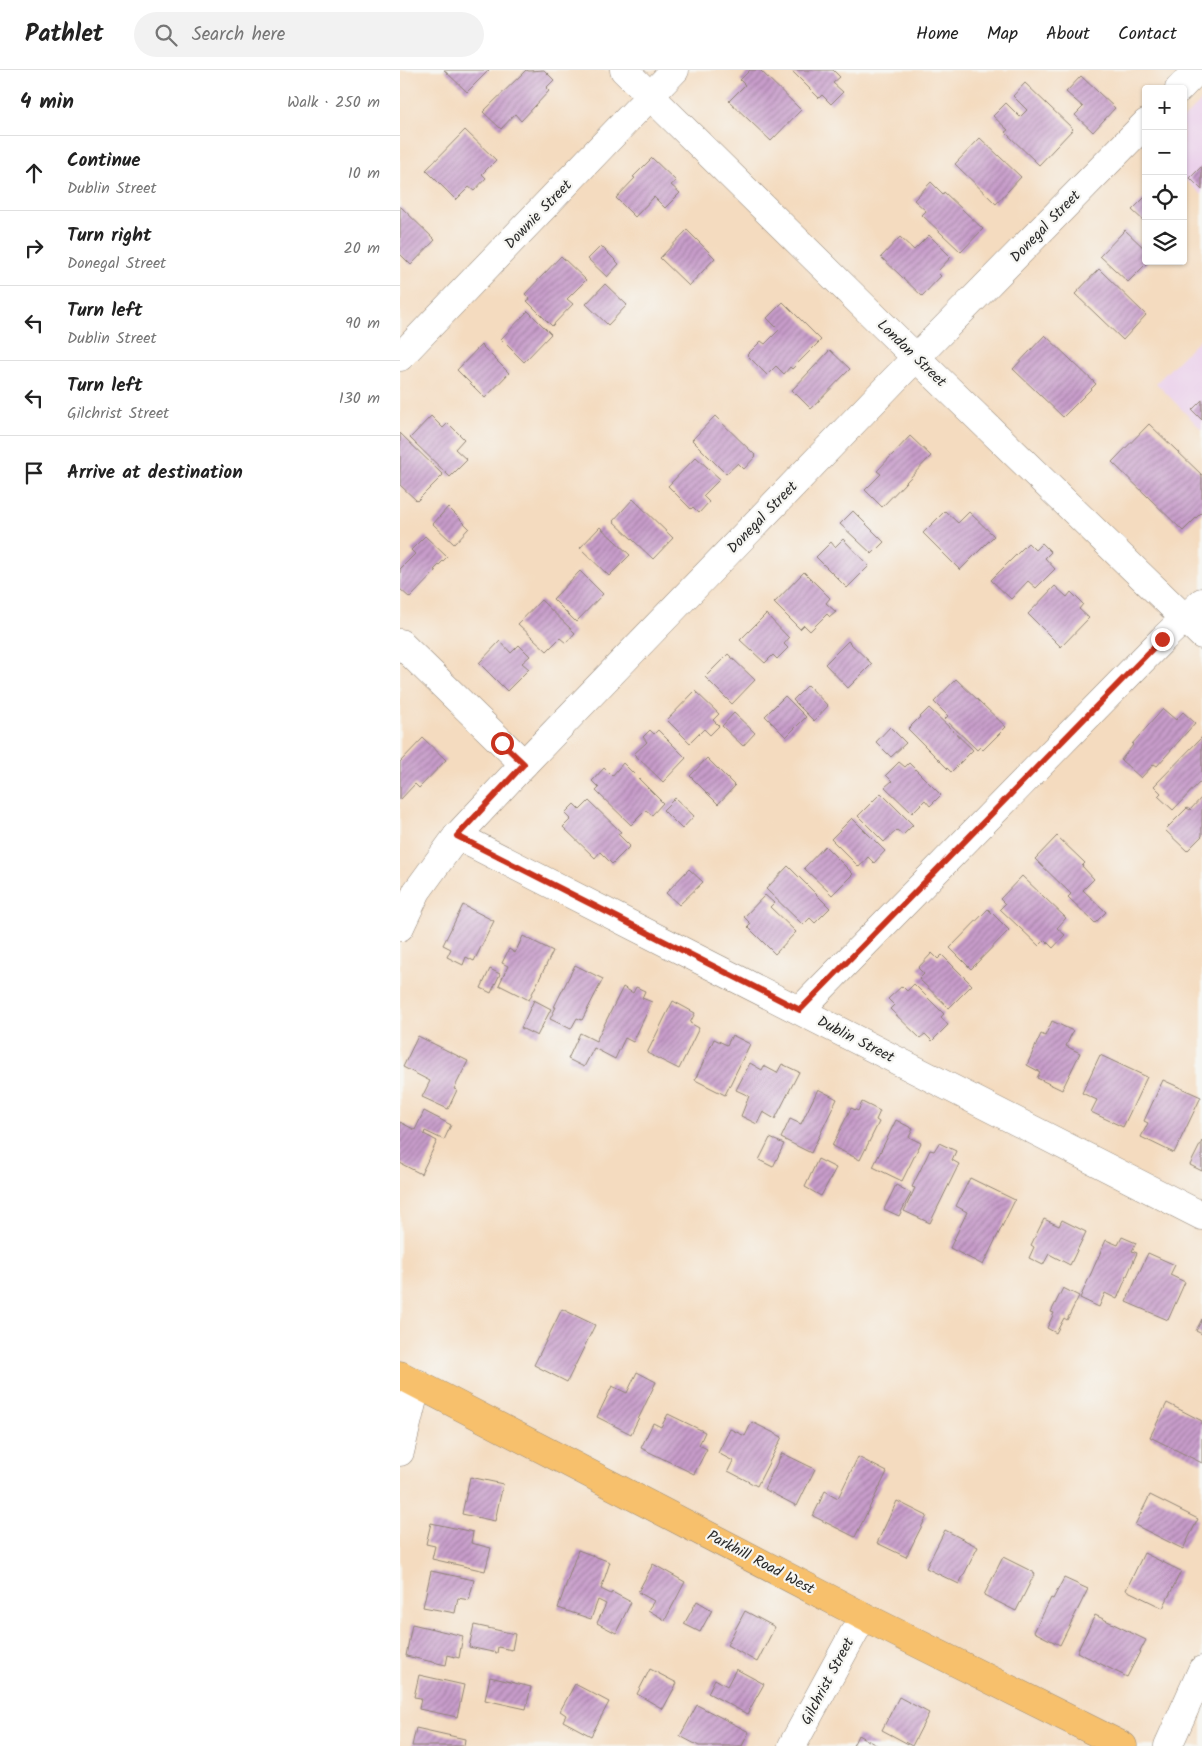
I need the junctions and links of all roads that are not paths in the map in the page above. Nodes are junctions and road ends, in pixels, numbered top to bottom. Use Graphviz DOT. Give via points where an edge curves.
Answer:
graph roads {
  1 [pos="624,70"];
  2 [pos="675,70"];
  3 [pos="1197,70"];
  4 [pos="1183,85"];
  5 [pos="651,96"];
  6 [pos="1142,127"];
  7 [pos="400,357"];
  8 [pos="917,358"];
  9 [pos="1196,619"];
  10 [pos="400,643"];
  11 [pos="524,764"];
  12 [pos="457,836"];
  13 [pos="400,926"];
  14 [pos="800,1010"];
  15 [pos="1202,1216"];
  16 [pos="408,1379"];
  17 [pos="400,1452"];
  18 [pos="863,1616"];
  19 [pos="1202,1670"];
  20 [pos="792,1746"];
  21 [pos="1123,1746"];
  22 [pos="1168,1746"];
  1 -- 5 [label="street, London Street"];
  2 -- 5 [label="street, Downie Street"];
  3 -- 4 [label="street"];
  5 -- 7 [label="street, Downie Street"];
  5 -- 8 [label="street, London Street"];
  6 -- 8 [label="street, Donegal Street"];
  8 -- 9 [label="street, London Street"];
  8 -- 11 [label="street, Donegal Street"];
  9 -- 14 [label="street" via="1162,639"];
  10 -- 11 [label="street"];
  11 -- 12 [label="street, Donegal Street"];
  12 -- 13 [label="street, Donegal Street" via="417,891"];
  12 -- 14 [label="street, Dublin Street"];
  14 -- 15 [label="street, Dublin Street"];
  16 -- 17 [label="street"];
  16 -- 18 [label="main road, Parkhill Road West"];
  18 -- 20 [label="street, Gilchrist Street"];
  18 -- 21 [label="main road, Parkhill Road West"];
  19 -- 22 [label="street"];
}
